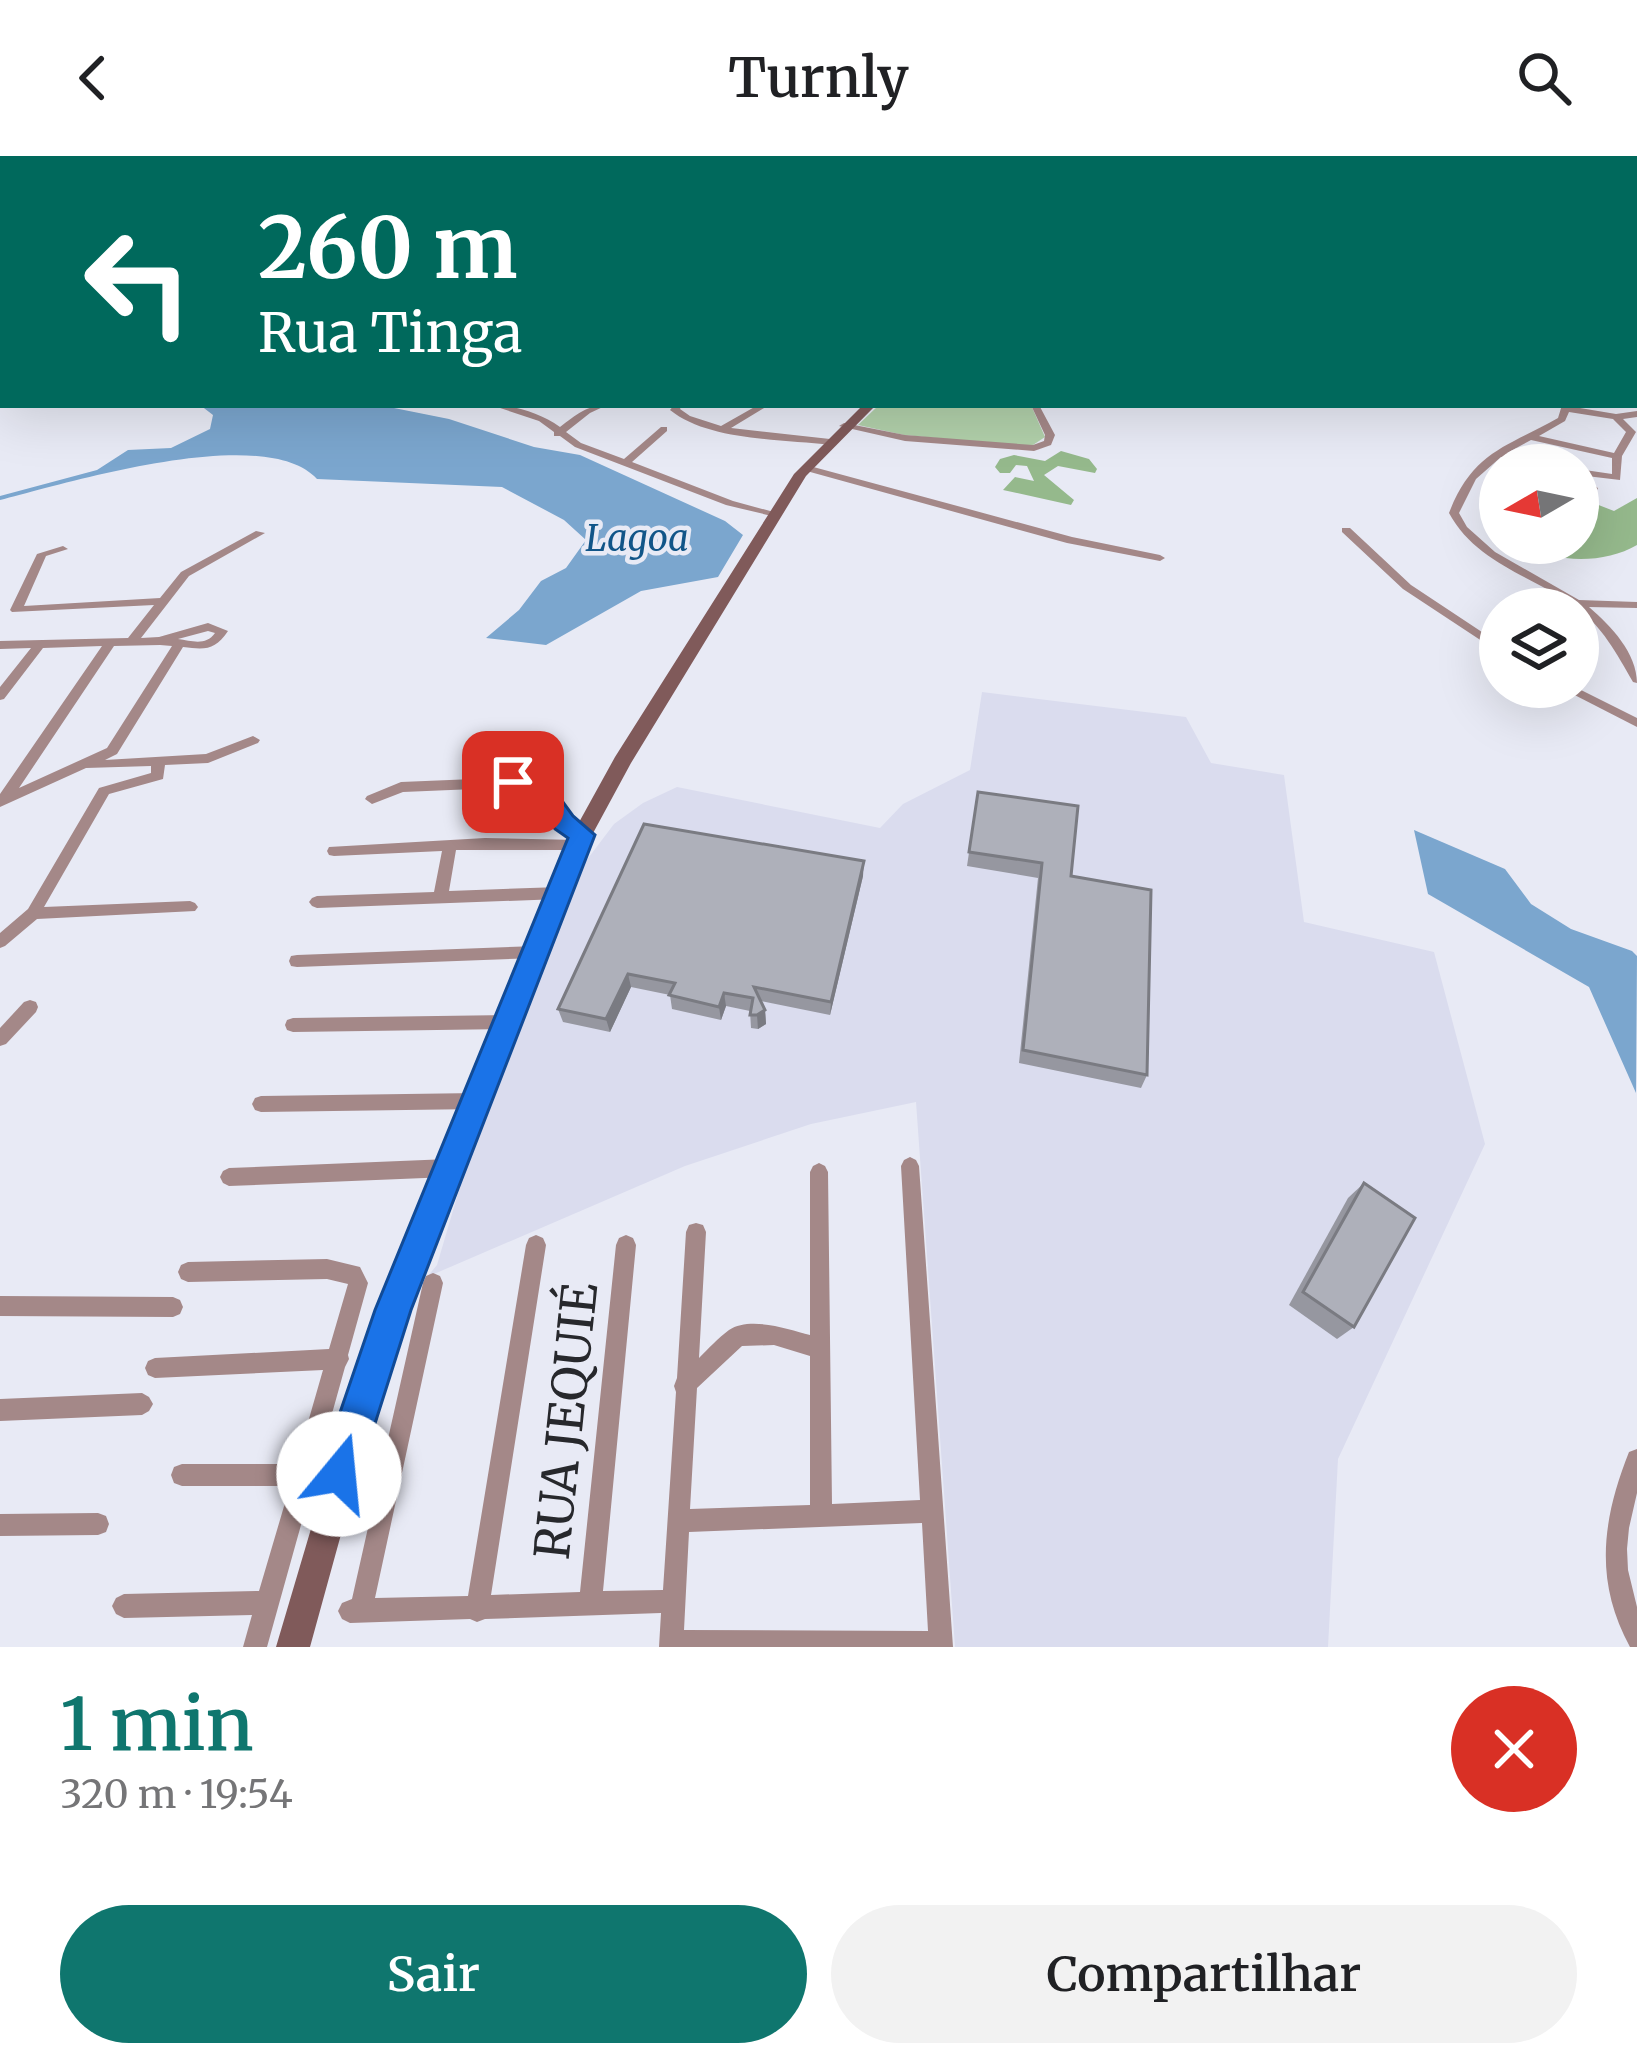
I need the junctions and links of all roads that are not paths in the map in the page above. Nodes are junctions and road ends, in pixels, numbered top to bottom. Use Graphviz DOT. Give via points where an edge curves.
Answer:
graph roads {
  1 [pos="505,408"];
  2 [pos="546,408"];
  3 [pos="598,408"];
  4 [pos="676,408"];
  5 [pos="760,408"];
  6 [pos="866,408"];
  7 [pos="1036,408"];
  8 [pos="1567,408"];
  9 [pos="1572,408"];
  10 [pos="1637,415"];
  11 [pos="1616,417"];
  12 [pos="542,419"];
  13 [pos="844,426"];
  14 [pos="724,428"];
  15 [pos="664,429"];
  16 [pos="557,434"];
  17 [pos="1525,436"];
  18 [pos="830,442"];
  19 [pos="1515,444"];
  20 [pos="1617,456"];
  21 [pos="627,462"];
  22 [pos="806,468"];
  23 [pos="1599,475"];
  24 [pos="1479,477"];
  25 [pos="776,514"];
  26 [pos="1346,530"];
  27 [pos="260,533"];
  28 [pos="1479,544"];
  29 [pos="63,549"];
  30 [pos="1160,558"];
  31 [pos="1511,564"];
  32 [pos="1551,588"];
  33 [pos="164,601"];
  34 [pos="1599,604"];
  35 [pos="1637,605"];
  36 [pos="1599,623"];
  37 [pos="1479,636"];
  38 [pos="160,640"];
  39 [pos="132,641"];
  40 [pos="111,642"];
  41 [pos="40,644"];
  42 [pos="0,645"];
  43 [pos="179,645"];
  44 [pos="1637,679"];
  45 [pos="0,696"];
  46 [pos="1599,704"];
  47 [pos="1637,723"];
  48 [pos="254,740"];
  49 [pos="88,764"];
  50 [pos="158,764"];
  51 [pos="372,799"];
  52 [pos="1,802"];
  53 [pos="580,840"];
  54 [pos="450,844"];
  55 [pos="334,850"];
  56 [pos="560,893"];
  57 [pos="441,897"];
  58 [pos="317,902"];
  59 [pos="190,907"];
  60 [pos="33,913"];
  61 [pos="0,942"];
  62 [pos="537,952"];
  63 [pos="297,961"];
  64 [pos="30,1007"];
  65 [pos="509,1022"];
  66 [pos="293,1025"];
  67 [pos="2,1034"];
  68 [pos="478,1101"];
  69 [pos="261,1104"];
  70 [pos="910,1166"];
  71 [pos="449,1168"];
  72 [pos="819,1172"];
  73 [pos="229,1177"];
  74 [pos="696,1232"];
  75 [pos="536,1245"];
  76 [pos="626,1245"];
  77 [pos="188,1272"];
  78 [pos="433,1282"];
  79 [pos="0,1306"];
  80 [pos="173,1306"];
  81 [pos="819,1348"];
  82 [pos="339,1359"];
  83 [pos="155,1368"];
  84 [pos="685,1386"];
  85 [pos="142,1404"];
  86 [pos="0,1410"];
  87 [pos="1637,1460"];
  88 [pos="182,1475"];
  89 [pos="304,1475"];
  90 [pos="932,1511"];
  91 [pos="821,1512"];
  92 [pos="680,1521"];
  93 [pos="98,1524"];
  94 [pos="0,1525"];
  95 [pos="675,1600"];
  96 [pos="268,1604"];
  97 [pos="590,1605"];
  98 [pos="124,1606"];
  99 [pos="477,1610"];
  100 [pos="1637,1638"];
  101 [pos="672,1644"];
  102 [pos="941,1645"];
  103 [pos="255,1647"];
  104 [pos="293,1647"];
  1 -- 12 [label="street"];
  2 -- 12 [label="street"];
  3 -- 16 [label="street"];
  4 -- 14 [label="street" via="680,417"];
  5 -- 14 [label="street"];
  6 -- 13 [label="street"];
  7 -- 13 [label="street" via="1050,435 1034,448"];
  8 -- 17 [label="street" via="1562,419"];
  9 -- 11 [label="street"];
  10 -- 11 [label="street"];
  11 -- 20 [label="street" via="1631,432"];
  12 -- 16 [label="street"];
  13 -- 18 [label="street"];
  14 -- 18 [label="street"];
  15 -- 21 [label="street"];
  16 -- 21 [label="street"];
  17 -- 19 [label="street"];
  17 -- 20 [label="street"];
  18 -- 22 [label="street"];
  20 -- 23 [label="street" via="1617,478"];
  21 -- 25 [label="street"];
  22 -- 25 [label="street"];
  22 -- 30 [label="street" via="1095,548"];
  24 -- 28 [label="street" via="1458,500 1456,520"];
  25 -- 53 [label="street"];
  26 -- 37 [label="street" via="1407,587"];
  27 -- 33 [label="street" via="196,566"];
  29 -- 33 [label="street" via="42,554 16,610"];
  31 -- 32 [label="street"];
  33 -- 39 [label="street"];
  34 -- 35 [label="street"];
  36 -- 44 [label="street"];
  38 -- 39 [label="street"];
  38 -- 43 [label="street"];
  38 -- 43 [label="street" via="222,631 209,644"];
  39 -- 40 [label="street"];
  40 -- 41 [label="street"];
  40 -- 52 [label="street"];
  41 -- 42 [label="street"];
  41 -- 45 [label="street"];
  43 -- 49 [label="street" via="120,741"];
  46 -- 47 [label="street"];
  48 -- 50 [label="street" via="208,758"];
  49 -- 50 [label="street"];
  49 -- 52 [label="street"];
  50 -- 60 [label="street" via="157,776 104,790"];
  51 -- 53 [label="street" via="412,786 531,783"];
  53 -- 54 [label="street"];
  53 -- 56 [label="street"];
  54 -- 55 [label="street"];
  54 -- 57 [label="street"];
  56 -- 57 [label="street"];
  56 -- 62 [label="street"];
  57 -- 58 [label="street"];
  59 -- 60 [label="street"];
  60 -- 61 [label="street"];
  62 -- 63 [label="street"];
  62 -- 65 [label="street"];
  64 -- 67 [label="street"];
  65 -- 66 [label="street"];
  65 -- 68 [label="street"];
  68 -- 69 [label="street"];
  68 -- 71 [label="street"];
  70 -- 90 [label="street"];
  71 -- 73 [label="street"];
  71 -- 104 [label="street" via="375,1360"];
  72 -- 81 [label="street"];
  74 -- 84 [label="street"];
  75 -- 99 [label="street"];
  76 -- 97 [label="street, RUA JEQUIÉ"];
  77 -- 82 [label="street" via="353,1274 358,1283"];
  78 -- 99 [label="street" via="356,1611"];
  79 -- 80 [label="street"];
  81 -- 84 [label="street" via="773,1335 738,1336"];
  81 -- 91 [label="street"];
  82 -- 83 [label="street"];
  82 -- 89 [label="street"];
  84 -- 92 [label="street"];
  85 -- 86 [label="street"];
  87 -- 100 [label="street" via="1614,1531 1614,1566"];
  88 -- 89 [label="street"];
  89 -- 96 [label="street"];
  90 -- 91 [label="street"];
  90 -- 102 [label="street"];
  91 -- 92 [label="street"];
  92 -- 95 [label="street"];
  93 -- 94 [label="street"];
  95 -- 97 [label="street"];
  95 -- 101 [label="street"];
  96 -- 98 [label="street"];
  96 -- 103 [label="street"];
  97 -- 99 [label="street"];
  101 -- 102 [label="street"];
}
